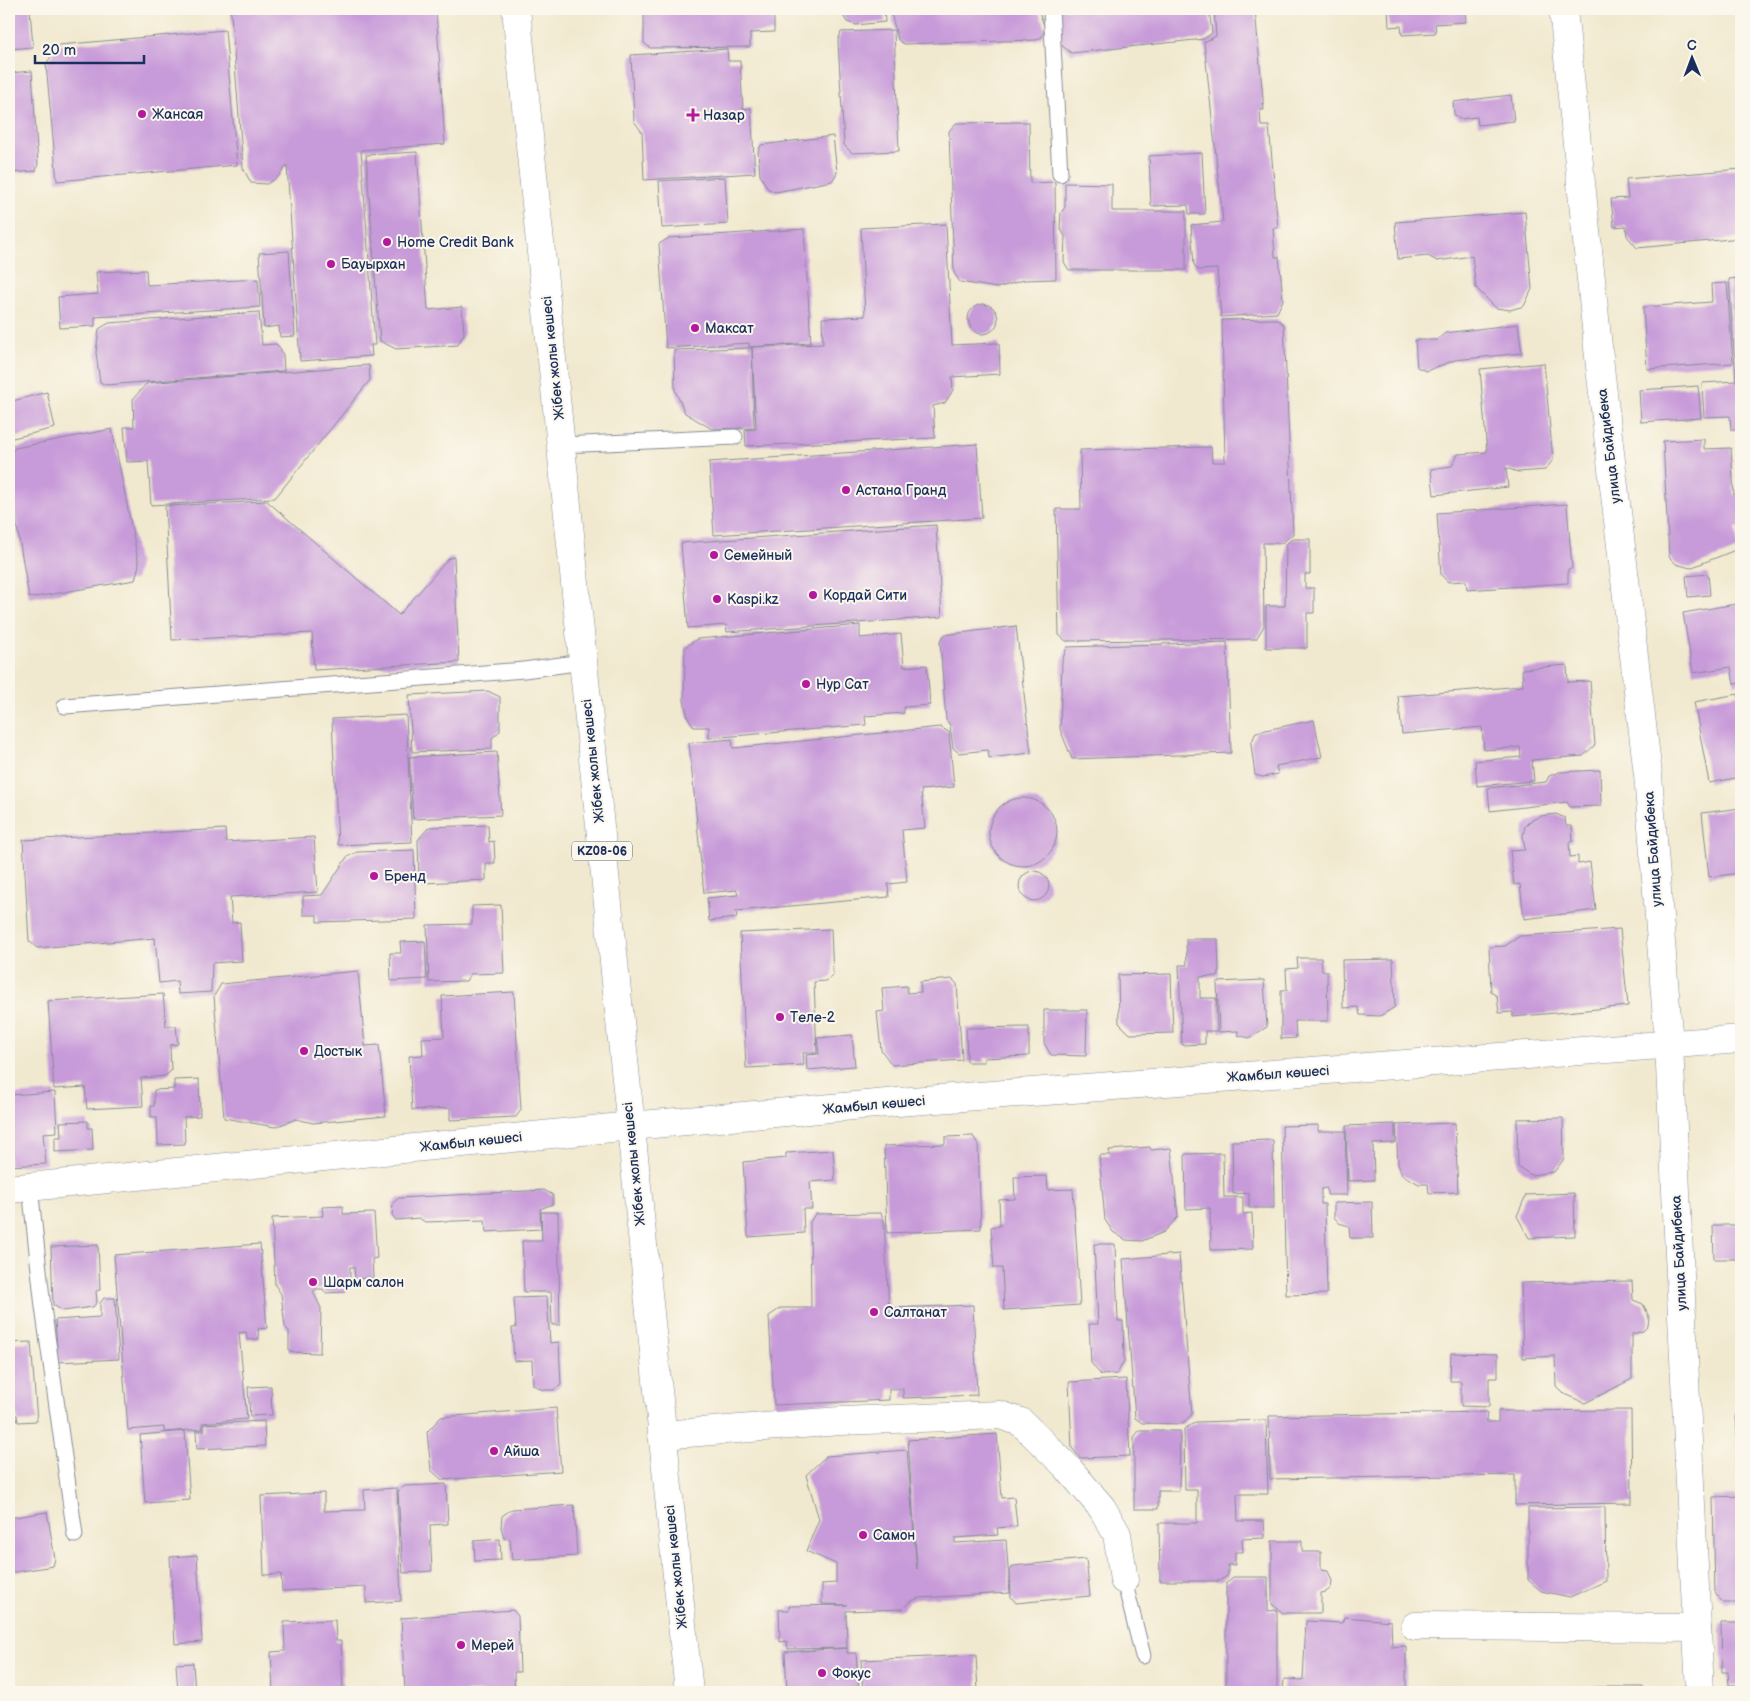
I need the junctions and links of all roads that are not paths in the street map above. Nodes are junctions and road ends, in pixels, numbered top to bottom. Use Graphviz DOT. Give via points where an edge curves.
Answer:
graph roads {
  1 [pos="516,9"];
  2 [pos="1052,9"];
  3 [pos="1563,9"];
  4 [pos="1060,174"];
  5 [pos="735,437"];
  6 [pos="562,445"];
  7 [pos="583,662"];
  8 [pos="65,706"];
  9 [pos="1741,1039"];
  10 [pos="1669,1044"];
  11 [pos="630,1126"];
  12 [pos="19,1188"];
  13 [pos="662,1435"];
  14 [pos="75,1535"];
  15 [pos="1124,1580"];
  16 [pos="1415,1626"];
  17 [pos="1697,1628"];
  18 [pos="1143,1656"];
  19 [pos="689,1692"];
  20 [pos="1700,1692"];
  1 -- 6 [label="main road, Жібек жолы көшесі / KZ08-06"];
  2 -- 4 [label="lane"];
  3 -- 10 [label="main road, улица Байдибека" via="1601,376 1648,774"];
  5 -- 6 [label="lane"];
  6 -- 7 [label="main road, Жібек жолы көшесі / KZ08-06"];
  7 -- 8 [label="lane" via="524,670"];
  7 -- 11 [label="main road, Жібек жолы көшесі / KZ08-06"];
  9 -- 10 [label="main road, Жамбыл көшесі"];
  10 -- 11 [label="main road, Жамбыл көшесі" via="898,1102"];
  10 -- 17 [label="main road, улица Байдибека"];
  11 -- 12 [label="main road, Жамбыл көшесі"];
  11 -- 13 [label="main road, Жібек жолы көшесі / KZ08-06"];
  12 -- 14 [label="lane" via="43,1308"];
  13 -- 15 [label="main road" via="840,1421 1000,1415 1021,1422 1102,1508 1117,1534"];
  13 -- 19 [label="main road, Жібек жолы көшесі / KZ08-06"];
  15 -- 18 [label="lane"];
  16 -- 17 [label="main road"];
  17 -- 20 [label="main road, улица Байдибека"];
}
